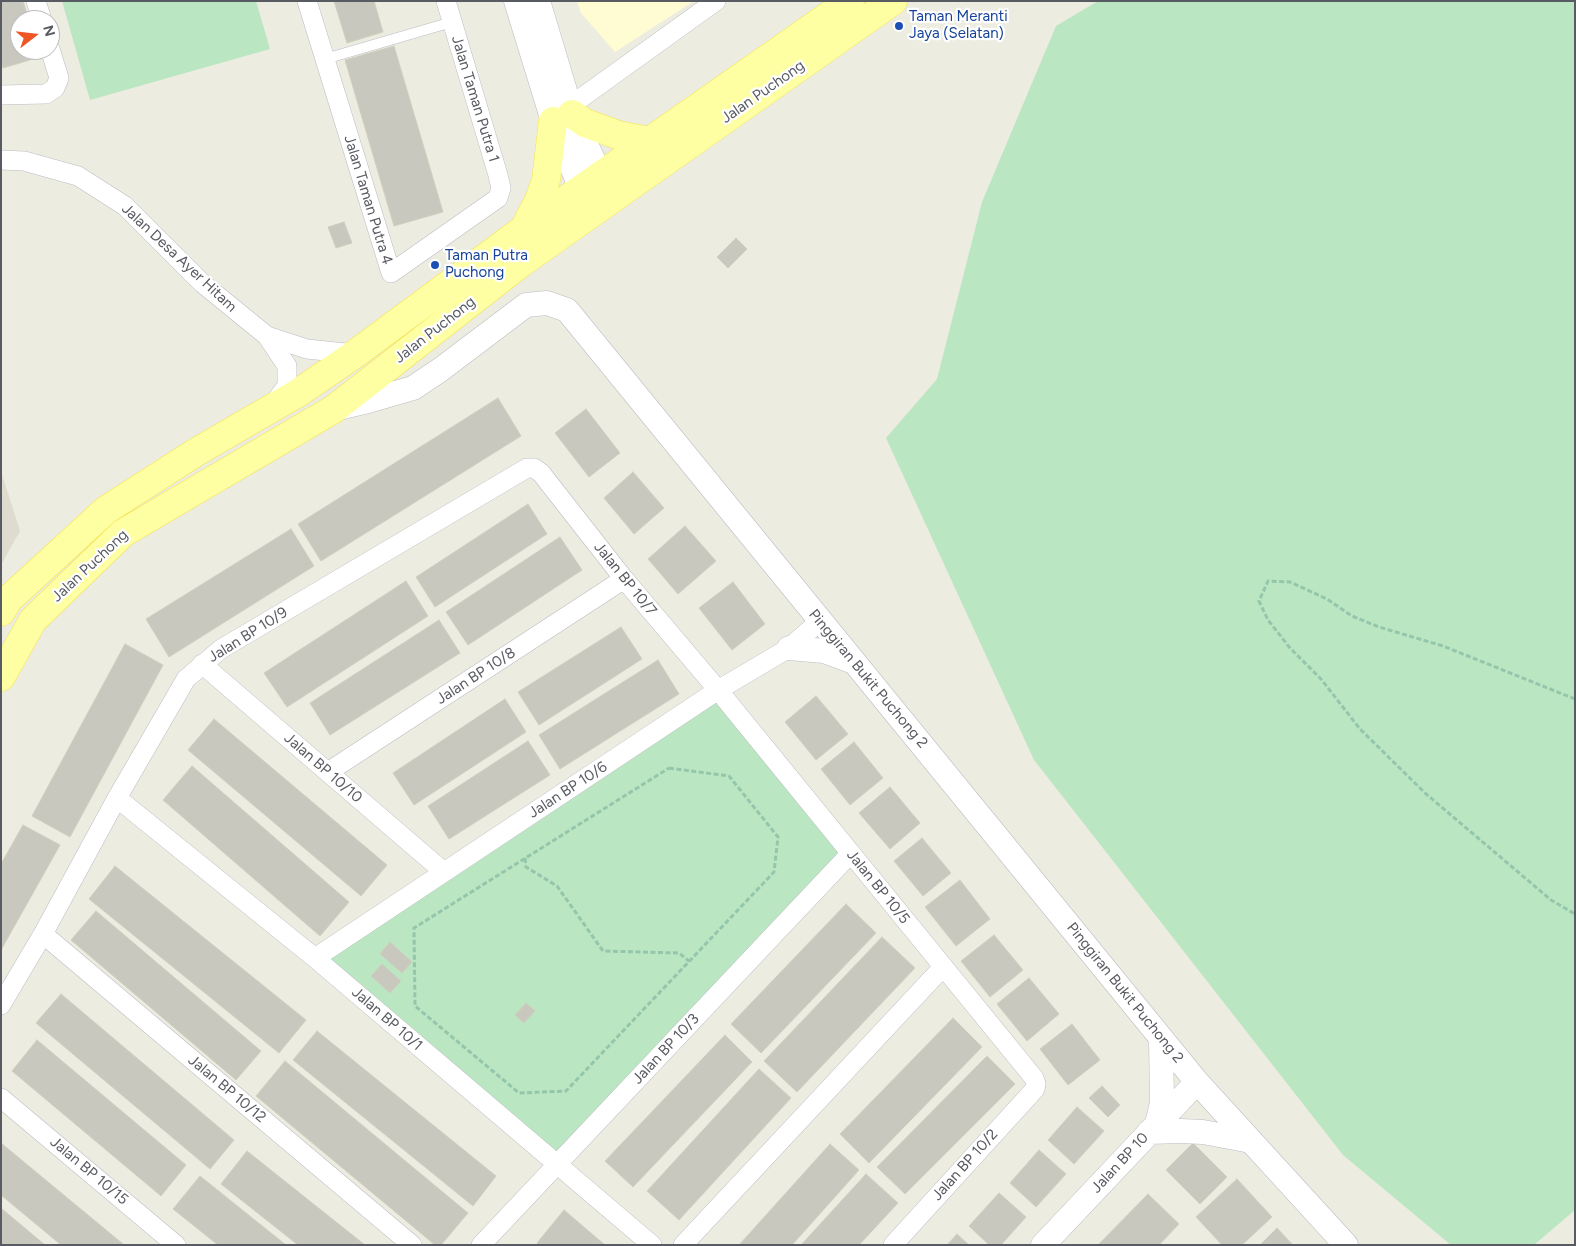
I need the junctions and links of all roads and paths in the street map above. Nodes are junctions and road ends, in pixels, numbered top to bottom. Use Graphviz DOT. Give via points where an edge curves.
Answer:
graph roads {
  1 [pos="307,1"];
  2 [pos="446,1"];
  3 [pos="516,1"];
  4 [pos="538,1"];
  5 [pos="716,1"];
  6 [pos="850,1"];
  7 [pos="893,1"];
  8 [pos="452,22"];
  9 [pos="325,59"];
  10 [pos="54,60"];
  11 [pos="1,95"];
  12 [pos="565,114"];
  13 [pos="649,141"];
  14 [pos="1,160"];
  15 [pos="596,193"];
  16 [pos="498,198"];
  17 [pos="524,228"];
  18 [pos="268,336"];
  19 [pos="355,354"];
  20 [pos="334,409"];
  21 [pos="268,410"];
  22 [pos="534,468"];
  23 [pos="624,579"];
  24 [pos="1,612"];
  25 [pos="820,621"];
  26 [pos="789,648"];
  27 [pos="856,663"];
  28 [pos="202,664"];
  29 [pos="1,677"];
  30 [pos="718,690"];
  31 [pos="1575,699"];
  32 [pos="328,772"];
  33 [pos="117,798"];
  34 [pos="852,854"];
  35 [pos="525,858"];
  36 [pos="444,872"];
  37 [pos="1575,914"];
  38 [pos="43,934"];
  39 [pos="315,958"];
  40 [pos="689,961"];
  41 [pos="943,967"];
  42 [pos="1,1005"];
  43 [pos="1162,1038"];
  44 [pos="1197,1082"];
  45 [pos="1036,1084"];
  46 [pos="1,1098"];
  47 [pos="1153,1128"];
  48 [pos="1251,1141"];
  49 [pos="557,1165"];
  50 [pos="176,1245"];
  51 [pos="412,1245"];
  52 [pos="481,1245"];
  53 [pos="652,1245"];
  54 [pos="684,1245"];
  55 [pos="893,1245"];
  56 [pos="1043,1245"];
  57 [pos="1346,1245"];
  1 -- 9 [label="street, Jalan Taman Putra 4"];
  2 -- 8 [label="street, Jalan Taman Putra 1"];
  3 -- 12 [label="street"];
  4 -- 12 [label="street"];
  5 -- 12 [label="street"];
  6 -- 13 [label="main road, Jalan Puchong"];
  7 -- 15 [label="main road, Jalan Puchong"];
  8 -- 9 [label="lane"];
  8 -- 16 [label="street, Jalan Taman Putra 1" via="498,175 501,188"];
  9 -- 16 [label="street, Jalan Taman Putra 4" via="391,273"];
  10 -- 11 [label="street" via="59,78 55,88 46,94"];
  12 -- 13 [label="main road" via="618,135"];
  12 -- 15 [label="street"];
  12 -- 17 [label="main road" via="539,200"];
  13 -- 15 [label="main road, Jalan Puchong"];
  14 -- 18 [label="street, Jalan Desa Ayer Hitam" via="24,161 78,176 124,206 202,283"];
  15 -- 17 [label="main road, Jalan Puchong"];
  15 -- 20 [label="main road, Jalan Puchong" via="521,263"];
  17 -- 19 [label="main road, Jalan Puchong"];
  18 -- 19 [label="street, Jalan Desa Ayer Hitam" via="307,349"];
  18 -- 21 [label="street, Jalan Desa Ayer Hitam" via="287,366 287,386"];
  19 -- 21 [label="main road, Jalan Puchong"];
  20 -- 25 [label="street, Pinggiran Bukit Puchong 2" via="413,388 526,305 547,303 567,310"];
  20 -- 29 [label="main road, Jalan Puchong" via="123,533 33,620"];
  21 -- 24 [label="main road, Jalan Puchong" via="106,510 9,599"];
  22 -- 23 [label="street, Jalan BP 10/7"];
  22 -- 28 [label="street, Jalan BP 10/9" via="527,468 229,644"];
  23 -- 30 [label="street, Jalan BP 10/7"];
  23 -- 32 [label="street, Jalan BP 10/8"];
  25 -- 26 [label="street, Jalan BP 10/6"];
  25 -- 27 [label="street, Pinggiran Bukit Puchong 2"];
  26 -- 27 [label="street" via="824,651"];
  26 -- 30 [label="street, Jalan BP 10/6"];
  27 -- 43 [label="street, Pinggiran Bukit Puchong 2"];
  28 -- 32 [label="street, Jalan BP 10/10"];
  28 -- 33 [label="street, Jalan BP 10/9" via="186,679"];
  30 -- 34 [label="street, Jalan BP 10/5"];
  30 -- 36 [label="street, Jalan BP 10/6"];
  31 -- 37 [label="path" via="1443,646 1352,616 1327,599 1290,582 1268,581 1259,601 1268,620 1290,648 1321,679 1360,729 1425,793 1551,900"];
  32 -- 36 [label="street, Jalan BP 10/10"];
  33 -- 38 [label="street, Jalan BP 10/9"];
  33 -- 39 [label="street, Jalan BP 10/1"];
  34 -- 41 [label="street, Jalan BP 10/5"];
  34 -- 49 [label="street, Jalan BP 10/3"];
  35 -- 40 [label="path" via="526,868 557,886 603,951 679,953"];
  35 -- 40 [label="path" via="669,768 729,776 778,837 774,872"];
  35 -- 40 [label="path" via="414,928 415,1006 519,1094 566,1091"];
  36 -- 39 [label="street, Jalan BP 10/6"];
  38 -- 42 [label="street, Jalan BP 10/9"];
  38 -- 51 [label="street, Jalan BP 10/12"];
  39 -- 49 [label="street, Jalan BP 10/1"];
  41 -- 45 [label="street, Jalan BP 10/5"];
  41 -- 54 [label="street"];
  43 -- 44 [label="street, Pinggiran Bukit Puchong 2"];
  43 -- 47 [label="street" via="1162,1103"];
  44 -- 47 [label="street, Jalan BP 10"];
  44 -- 48 [label="street, Pinggiran Bukit Puchong 2"];
  45 -- 55 [label="street, Jalan BP 10/2"];
  46 -- 50 [label="street, Jalan BP 10/15"];
  47 -- 48 [label="street" via="1203,1132"];
  47 -- 56 [label="street, Jalan BP 10"];
  48 -- 57 [label="street, Pinggiran Bukit Puchong 2"];
  49 -- 52 [label="street, Jalan BP 10/3"];
  49 -- 53 [label="street, Jalan BP 10/1"];
}
